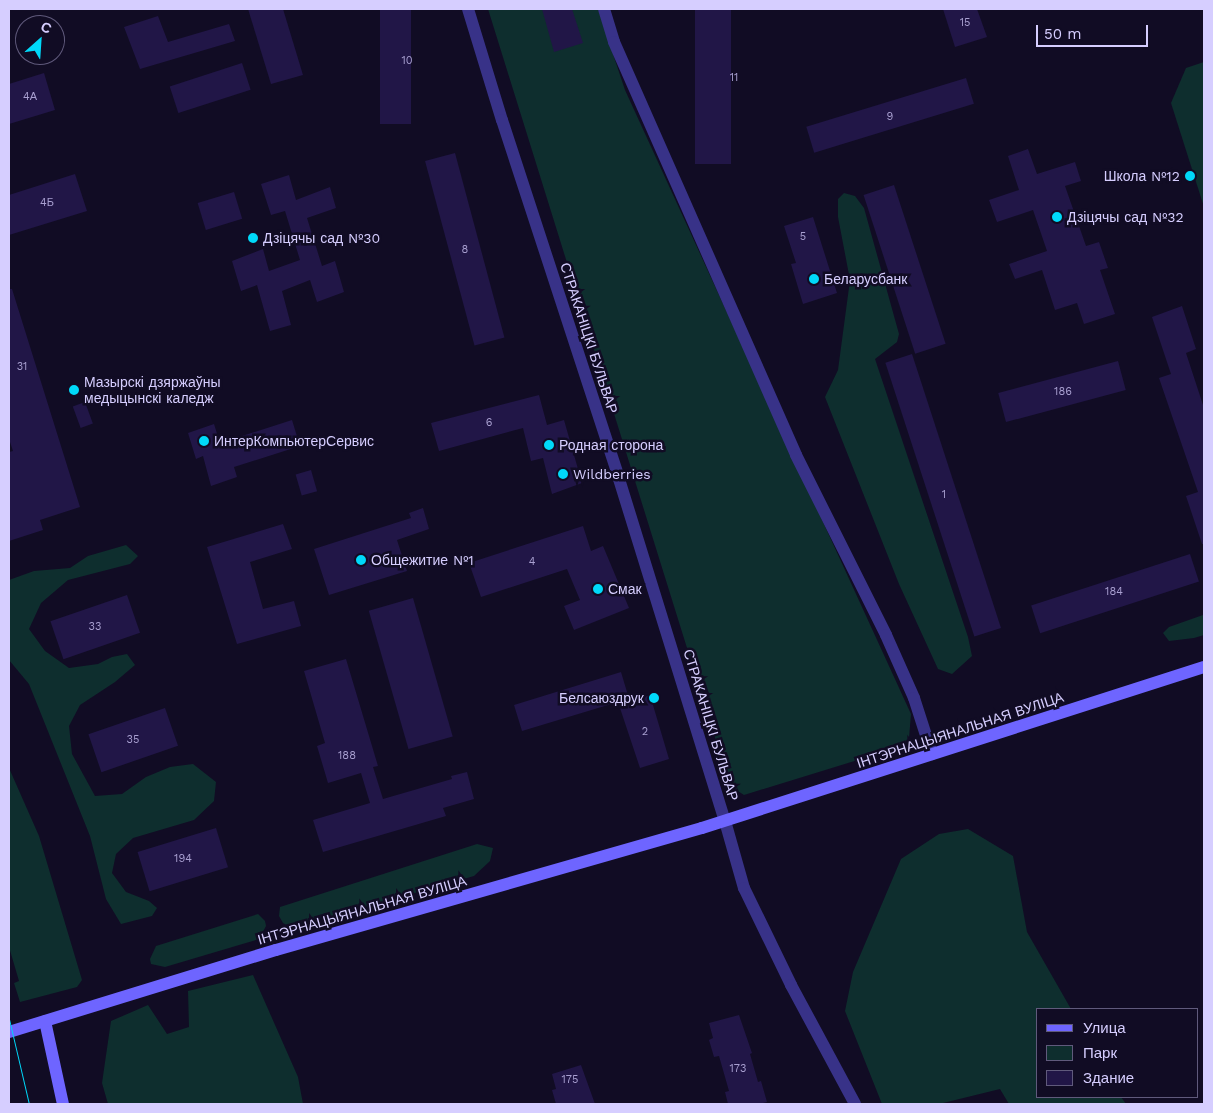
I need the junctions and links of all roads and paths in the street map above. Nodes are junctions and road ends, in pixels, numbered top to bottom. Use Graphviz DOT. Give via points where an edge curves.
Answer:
graph roads {
  1 [pos="468,9"];
  2 [pos="604,9"];
  3 [pos="1204,667"];
  4 [pos="932,754"];
  5 [pos="725,821"];
  6 [pos="45,1021"];
  7 [pos="9,1032"];
  8 [pos="63,1104"];
  9 [pos="855,1104"];
  1 -- 5 [label="street, СТРАКАНІЦКІ БУЛЬВАР"];
  2 -- 4 [label="street" via="614,42 796,455 914,698"];
  3 -- 4 [label="main road, ІНТЭРНАЦЫЯНАЛЬНАЯ ВУЛІЦА"];
  4 -- 5 [label="main road, ІНТЭРНАЦЫЯНАЛЬНАЯ ВУЛІЦА"];
  5 -- 6 [label="main road, ІНТЭРНАЦЫЯНАЛЬНАЯ ВУЛІЦА" via="269,952"];
  5 -- 9 [label="street" via="744,888 791,985"];
  6 -- 7 [label="main road, ІНТЭРНАЦЫЯНАЛЬНАЯ ВУЛІЦА"];
  6 -- 8 [label="main road"];
}
